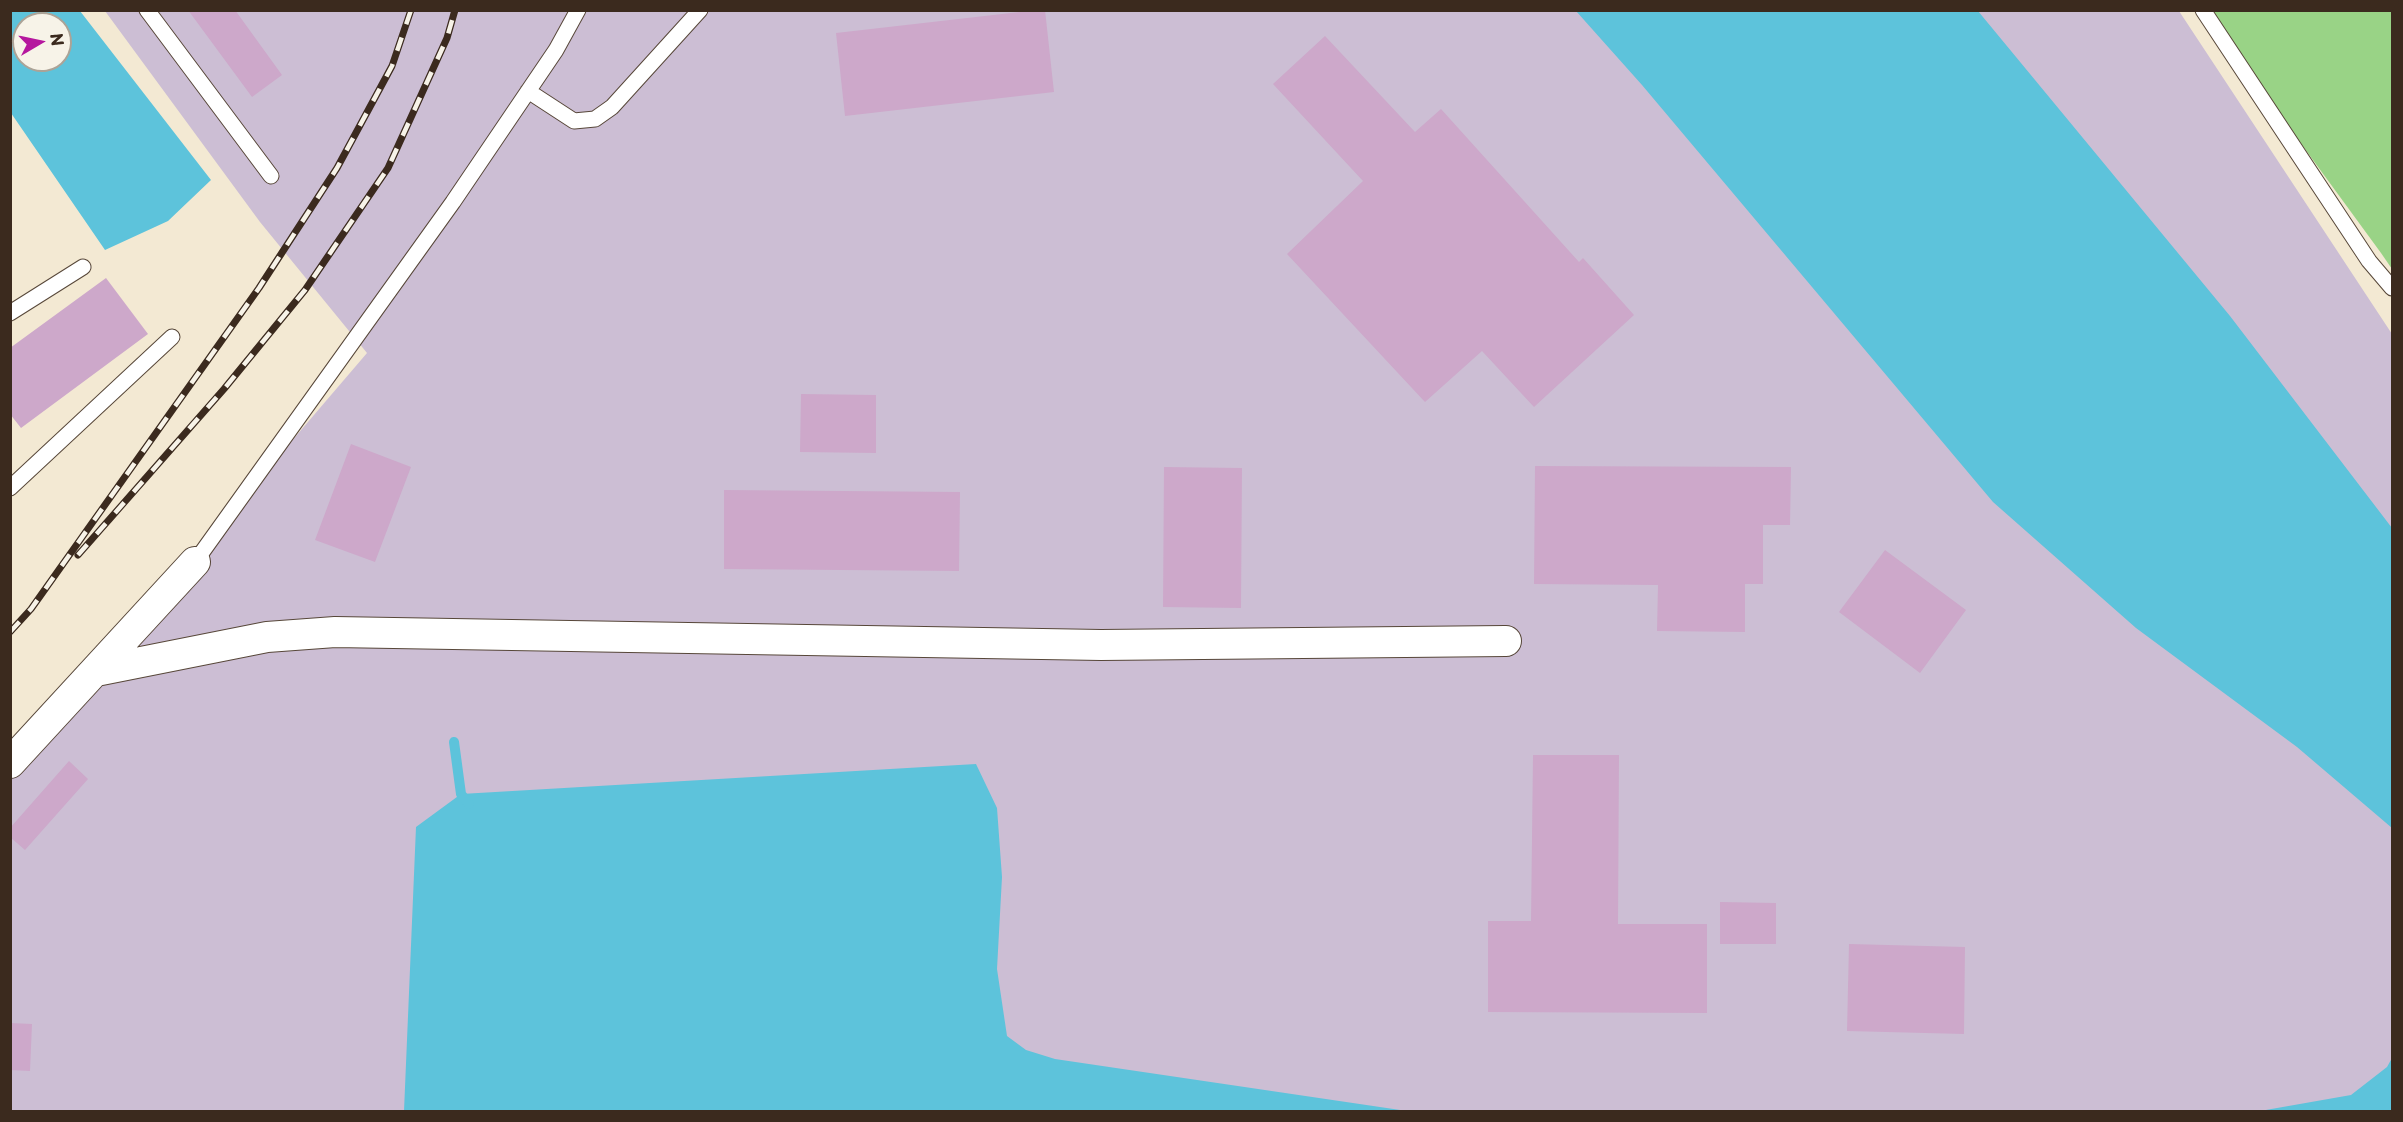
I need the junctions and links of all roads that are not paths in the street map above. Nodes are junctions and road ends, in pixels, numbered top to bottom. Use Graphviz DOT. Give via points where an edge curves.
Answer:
graph roads {
  1 [pos="147,10"];
  2 [pos="578,10"];
  3 [pos="700,10"];
  4 [pos="2204,10"];
  5 [pos="528,91"];
  6 [pos="271,176"];
  7 [pos="83,267"];
  8 [pos="2392,288"];
  9 [pos="10,313"];
  10 [pos="172,337"];
  11 [pos="10,488"];
  12 [pos="195,562"];
  13 [pos="1506,640"];
  14 [pos="96,671"];
  15 [pos="10,763"];
  1 -- 6 [label="lane"];
  2 -- 5 [label="lane"];
  3 -- 5 [label="lane" via="612,107 595,119 574,121"];
  4 -- 8 [label="lane" via="2369,261"];
  5 -- 12 [label="lane"];
  7 -- 9 [label="lane"];
  10 -- 11 [label="lane"];
  12 -- 14 [label="street"];
  13 -- 14 [label="street" via="1068,645 335,632 267,637"];
  14 -- 15 [label="street"];
}
